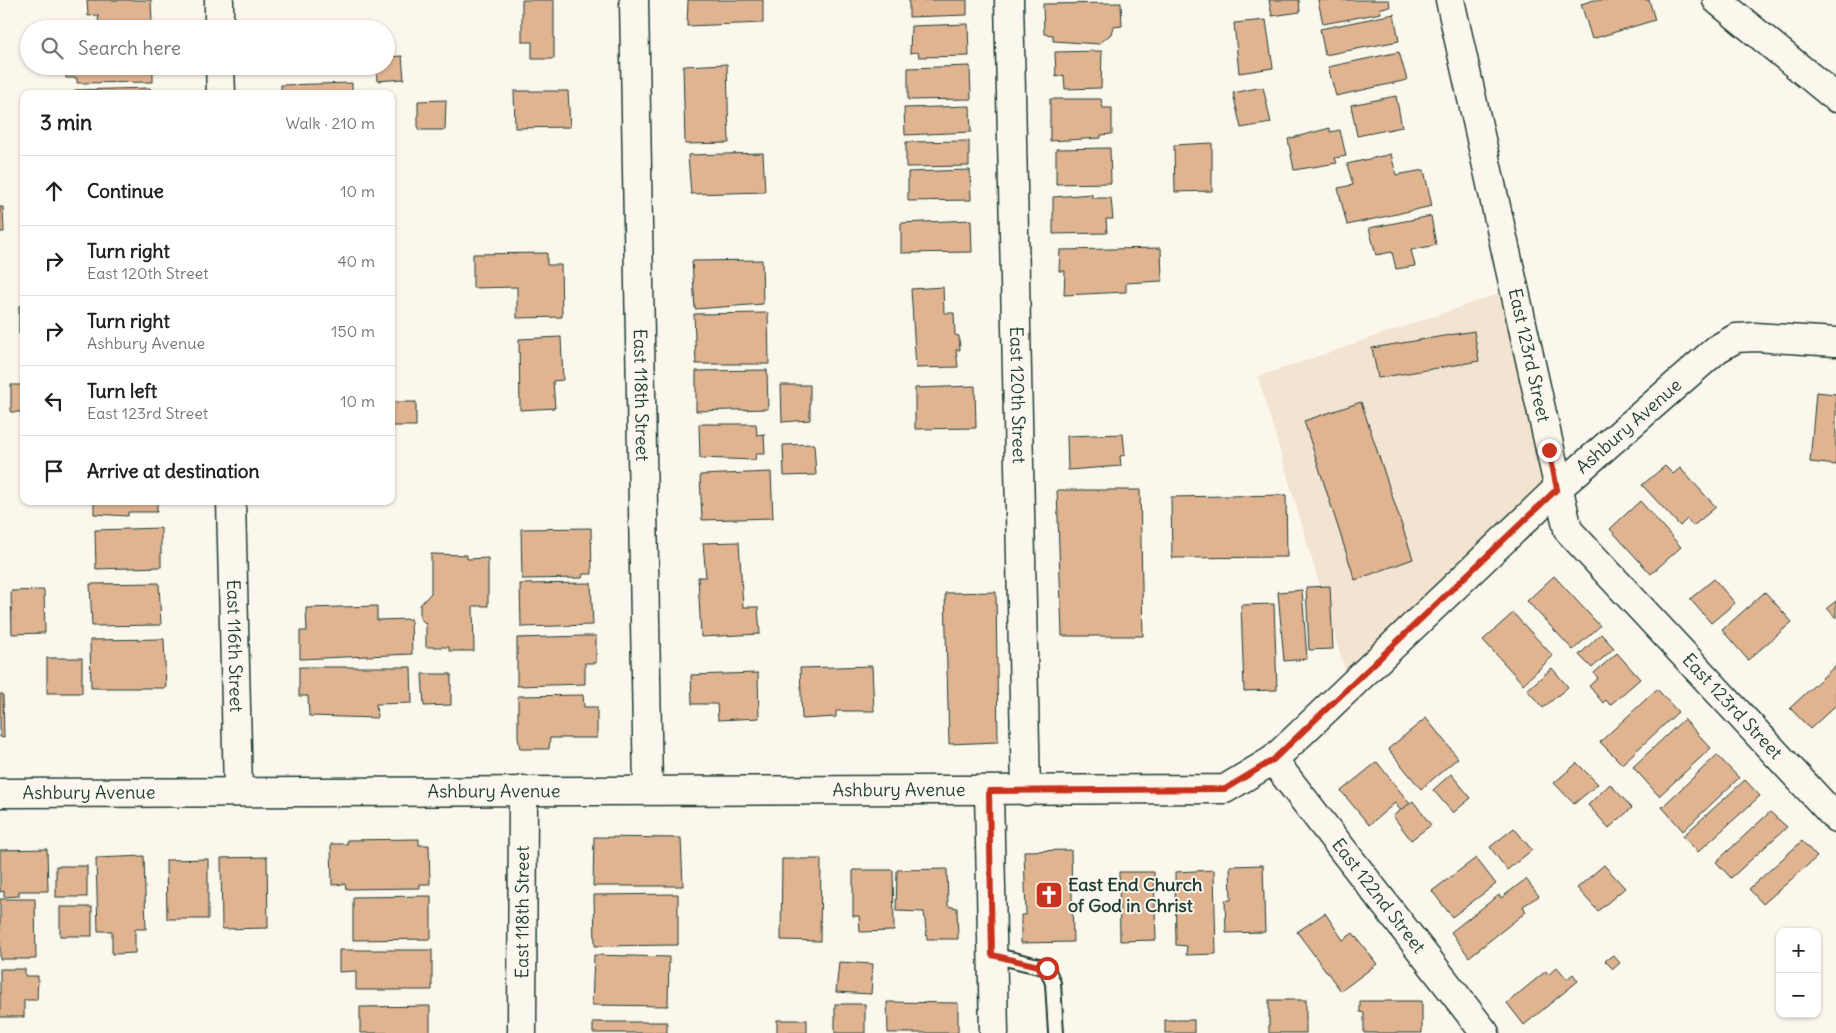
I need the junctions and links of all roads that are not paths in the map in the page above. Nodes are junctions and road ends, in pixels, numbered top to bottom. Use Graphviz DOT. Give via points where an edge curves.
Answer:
graph roads {
  1 [pos="219,0"];
  2 [pos="634,0"];
  3 [pos="1009,0"];
  4 [pos="1450,0"];
  5 [pos="1717,0"];
  6 [pos="219,20"];
  7 [pos="220,75"];
  8 [pos="221,90"];
  9 [pos="1836,98"];
  10 [pos="1836,342"];
  11 [pos="1557,489"];
  12 [pos="231,505"];
  13 [pos="1273,760"];
  14 [pos="238,790"];
  15 [pos="523,790"];
  16 [pos="648,790"];
  17 [pos="989,791"];
  18 [pos="1026,791"];
  19 [pos="0,793"];
  20 [pos="1836,818"];
  21 [pos="992,955"];
  22 [pos="522,1033"];
  23 [pos="994,1033"];
  24 [pos="1056,1033"];
  25 [pos="1485,1033"];
  1 -- 6 [label="street"];
  2 -- 16 [label="street, East 118th Street"];
  3 -- 18 [label="street, East 120th Street"];
  4 -- 11 [label="street, East 123rd Street"];
  5 -- 9 [label="street"];
  7 -- 8 [label="street"];
  10 -- 11 [label="street, Ashbury Avenue" via="1736,338 1701,361"];
  11 -- 13 [label="street, Ashbury Avenue"];
  11 -- 20 [label="street, East 123rd Street" via="1568,530"];
  12 -- 14 [label="street, East 116th Street"];
  13 -- 18 [label="street, Ashbury Avenue" via="1225,789"];
  13 -- 25 [label="street, East 122nd Street"];
  14 -- 15 [label="street, Ashbury Avenue"];
  14 -- 19 [label="street, Ashbury Avenue"];
  15 -- 16 [label="street, Ashbury Avenue"];
  15 -- 22 [label="street, East 118th Street"];
  16 -- 17 [label="street, Ashbury Avenue"];
  17 -- 18 [label="street, Ashbury Avenue"];
  17 -- 21 [label="street"];
  21 -- 23 [label="street"];
  21 -- 24 [label="lane" via="1047,968 1053,983"];
}
